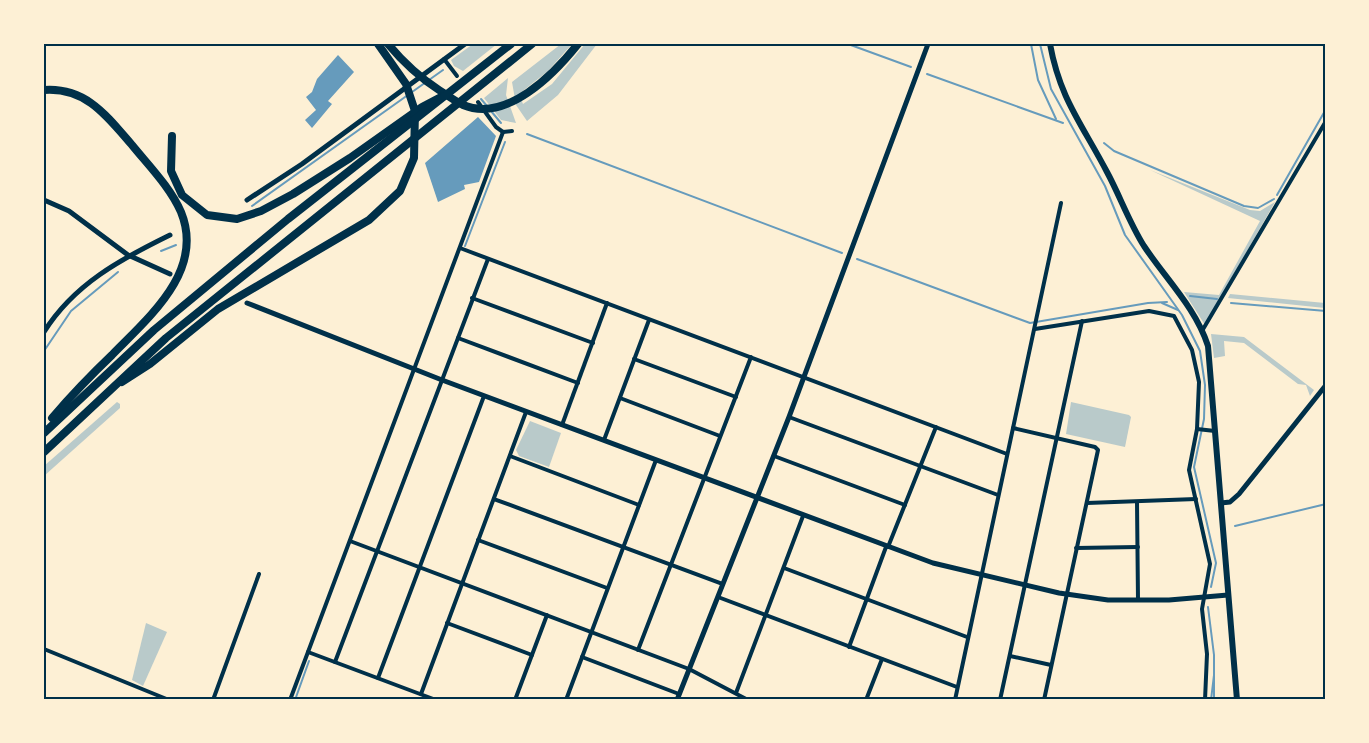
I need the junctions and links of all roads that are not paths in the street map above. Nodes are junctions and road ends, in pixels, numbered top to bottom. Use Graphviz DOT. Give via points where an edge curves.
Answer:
graph roads {
  1 [pos="378,44"];
  2 [pos="388,44"];
  3 [pos="465,44"];
  4 [pos="511,44"];
  5 [pos="532,44"];
  6 [pos="578,44"];
  7 [pos="928,44"];
  8 [pos="1050,44"];
  9 [pos="394,58"];
  10 [pos="444,59"];
  11 [pos="457,75"];
  12 [pos="44,90"];
  13 [pos="455,90"];
  14 [pos="478,102"];
  15 [pos="1326,121"];
  16 [pos="512,131"];
  17 [pos="503,132"];
  18 [pos="172,136"];
  19 [pos="44,200"];
  20 [pos="247,200"];
  21 [pos="1061,203"];
  22 [pos="170,235"];
  23 [pos="460,248"];
  24 [pos="128,255"];
  25 [pos="488,259"];
  26 [pos="170,274"];
  27 [pos="472,298"];
  28 [pos="247,303"];
  29 [pos="607,303"];
  30 [pos="649,320"];
  31 [pos="1082,321"];
  32 [pos="1035,329"];
  33 [pos="1203,331"];
  34 [pos="44,332"];
  35 [pos="458,338"];
  36 [pos="592,343"];
  37 [pos="751,357"];
  38 [pos="634,359"];
  39 [pos="414,369"];
  40 [pos="804,377"];
  41 [pos="442,380"];
  42 [pos="578,383"];
  43 [pos="1326,385"];
  44 [pos="114,386"];
  45 [pos="484,396"];
  46 [pos="736,397"];
  47 [pos="620,398"];
  48 [pos="526,412"];
  49 [pos="789,417"];
  50 [pos="562,425"];
  51 [pos="936,427"];
  52 [pos="1012,428"];
  53 [pos="1200,430"];
  54 [pos="44,431"];
  55 [pos="1215,431"];
  56 [pos="720,436"];
  57 [pos="1058,438"];
  58 [pos="604,441"];
  59 [pos="44,452"];
  60 [pos="1007,454"];
  61 [pos="510,456"];
  62 [pos="774,456"];
  63 [pos="656,460"];
  64 [pos="920,466"];
  65 [pos="704,478"];
  66 [pos="998,495"];
  67 [pos="494,498"];
  68 [pos="758,499"];
  69 [pos="1196,499"];
  70 [pos="1137,501"];
  71 [pos="1087,503"];
  72 [pos="1221,503"];
  73 [pos="639,505"];
  74 [pos="905,505"];
  75 [pos="803,516"];
  76 [pos="478,540"];
  77 [pos="350,541"];
  78 [pos="623,547"];
  79 [pos="1138,547"];
  80 [pos="887,548"];
  81 [pos="1077,548"];
  82 [pos="376,551"];
  83 [pos="671,565"];
  84 [pos="419,567"];
  85 [pos="784,568"];
  86 [pos="259,574"];
  87 [pos="981,575"];
  88 [pos="462,583"];
  89 [pos="723,584"];
  90 [pos="1025,585"];
  91 [pos="608,588"];
  92 [pos="1066,594"];
  93 [pos="1228,595"];
  94 [pos="718,597"];
  95 [pos="1203,597"];
  96 [pos="867,599"];
  97 [pos="1138,601"];
  98 [pos="547,615"];
  99 [pos="766,615"];
  100 [pos="447,623"];
  101 [pos="591,632"];
  102 [pos="967,637"];
  103 [pos="849,646"];
  104 [pos="44,648"];
  105 [pos="638,650"];
  106 [pos="308,652"];
  107 [pos="532,655"];
  108 [pos="1010,656"];
  109 [pos="582,657"];
  110 [pos="882,659"];
  111 [pos="335,662"];
  112 [pos="1051,665"];
  113 [pos="689,669"];
  114 [pos="378,678"];
  115 [pos="957,687"];
  116 [pos="736,693"];
  117 [pos="420,694"];
  118 [pos="678,697"];
  119 [pos="169,699"];
  120 [pos="213,699"];
  121 [pos="290,699"];
  122 [pos="436,699"];
  123 [pos="514,699"];
  124 [pos="566,699"];
  125 [pos="747,699"];
  126 [pos="866,699"];
  127 [pos="955,699"];
  128 [pos="1000,699"];
  129 [pos="1044,699"];
  130 [pos="1205,699"];
  131 [pos="1237,699"];
  1 -- 9 [label="highway"];
  2 -- 9 [label="highway"];
  3 -- 10 [label="street"];
  4 -- 13 [label="highway"];
  5 -- 44 [label="highway" via="215,298"];
  6 -- 9 [label="highway" via="550,76 522,97 497,106 464,105"];
  7 -- 40 [label="street"];
  8 -- 33 [label="main road" via="1064,96 1141,240"];
  9 -- 44 [label="highway" via="412,97 417,125 411,170 394,198 369,220 218,309 150,364"];
  10 -- 11 [label="street"];
  10 -- 20 [label="street"];
  12 -- 54 [label="highway" via="70,92 103,110 171,195 181,213 186,237 180,273 162,303"];
  13 -- 18 [label="highway" via="422,107 279,202 237,219 207,215 182,195 171,171"];
  13 -- 54 [label="highway" via="288,219 115,365"];
  14 -- 17 [label="street"];
  15 -- 33 [label="street"];
  16 -- 17 [label="street"];
  17 -- 23 [label="street"];
  19 -- 24 [label="street" via="69,211"];
  21 -- 32 [label="street"];
  22 -- 24 [label="street"];
  23 -- 25 [label="street"];
  23 -- 39 [label="street"];
  24 -- 26 [label="street"];
  24 -- 34 [label="street" via="83,287"];
  25 -- 27 [label="street"];
  25 -- 29 [label="street"];
  27 -- 35 [label="street"];
  27 -- 36 [label="street"];
  28 -- 39 [label="street"];
  29 -- 30 [label="street"];
  29 -- 36 [label="street"];
  30 -- 37 [label="street"];
  30 -- 38 [label="street"];
  31 -- 32 [label="street"];
  31 -- 53 [label="street" via="1149,311 1174,316 1188,338 1196,364"];
  31 -- 57 [label="street"];
  32 -- 52 [label="street"];
  33 -- 55 [label="main road" via="1211,364"];
  35 -- 41 [label="street"];
  35 -- 42 [label="street"];
  36 -- 42 [label="street"];
  37 -- 40 [label="street"];
  37 -- 46 [label="street"];
  38 -- 46 [label="street"];
  38 -- 47 [label="street"];
  39 -- 41 [label="street"];
  39 -- 77 [label="street"];
  40 -- 49 [label="street"];
  40 -- 51 [label="street"];
  41 -- 45 [label="street"];
  41 -- 82 [label="street"];
  42 -- 50 [label="street"];
  43 -- 72 [label="street" via="1239,494 1230,502"];
  44 -- 59 [label="highway"];
  45 -- 48 [label="street"];
  45 -- 84 [label="street"];
  46 -- 56 [label="street"];
  47 -- 56 [label="street"];
  47 -- 58 [label="street"];
  48 -- 50 [label="street"];
  48 -- 61 [label="street"];
  49 -- 62 [label="street"];
  49 -- 64 [label="street"];
  50 -- 58 [label="street"];
  51 -- 60 [label="street"];
  51 -- 64 [label="street"];
  52 -- 57 [label="street"];
  52 -- 60 [label="street"];
  53 -- 55 [label="street"];
  53 -- 69 [label="street" via="1188,466"];
  55 -- 72 [label="main road"];
  56 -- 65 [label="street"];
  57 -- 71 [label="street" via="1097,448"];
  57 -- 90 [label="street"];
  58 -- 63 [label="street"];
  60 -- 66 [label="street"];
  61 -- 67 [label="street"];
  61 -- 73 [label="street"];
  62 -- 68 [label="street"];
  62 -- 74 [label="street"];
  63 -- 65 [label="street"];
  63 -- 73 [label="street"];
  64 -- 66 [label="street"];
  64 -- 74 [label="street"];
  65 -- 68 [label="street"];
  65 -- 83 [label="street"];
  66 -- 87 [label="street"];
  67 -- 76 [label="street"];
  67 -- 78 [label="street"];
  68 -- 75 [label="street"];
  68 -- 89 [label="street"];
  69 -- 70 [label="street"];
  69 -- 95 [label="street" via="1210,568"];
  70 -- 71 [label="street"];
  70 -- 79 [label="street"];
  71 -- 81 [label="street"];
  72 -- 93 [label="main road"];
  73 -- 78 [label="street"];
  74 -- 80 [label="street"];
  75 -- 80 [label="street"];
  75 -- 85 [label="street"];
  76 -- 88 [label="street"];
  76 -- 91 [label="street"];
  77 -- 82 [label="street"];
  77 -- 106 [label="street"];
  78 -- 83 [label="street"];
  78 -- 91 [label="street"];
  79 -- 81 [label="street"];
  79 -- 97 [label="street"];
  80 -- 87 [label="street"];
  80 -- 96 [label="street"];
  81 -- 92 [label="street"];
  82 -- 84 [label="street"];
  82 -- 111 [label="street"];
  83 -- 89 [label="street"];
  83 -- 105 [label="street"];
  84 -- 88 [label="street"];
  84 -- 114 [label="street"];
  85 -- 96 [label="street"];
  85 -- 99 [label="street"];
  86 -- 120 [label="street"];
  87 -- 90 [label="street"];
  87 -- 102 [label="street"];
  88 -- 98 [label="street"];
  88 -- 100 [label="street"];
  89 -- 94 [label="street"];
  90 -- 92 [label="street"];
  90 -- 108 [label="street"];
  91 -- 101 [label="street"];
  92 -- 97 [label="street"];
  92 -- 112 [label="street"];
  93 -- 95 [label="street"];
  93 -- 131 [label="main road"];
  94 -- 99 [label="street"];
  94 -- 113 [label="street"];
  95 -- 97 [label="street"];
  95 -- 130 [label="street"];
  96 -- 102 [label="street"];
  96 -- 103 [label="street"];
  98 -- 101 [label="street"];
  98 -- 107 [label="street"];
  99 -- 103 [label="street"];
  99 -- 116 [label="street"];
  100 -- 107 [label="street"];
  100 -- 117 [label="street"];
  101 -- 105 [label="street"];
  101 -- 109 [label="street"];
  102 -- 115 [label="street"];
  103 -- 110 [label="street"];
  104 -- 119 [label="street"];
  105 -- 113 [label="street"];
  106 -- 111 [label="street"];
  106 -- 121 [label="street"];
  107 -- 123 [label="street"];
  108 -- 112 [label="street"];
  108 -- 128 [label="street"];
  109 -- 118 [label="street"];
  109 -- 124 [label="street"];
  110 -- 115 [label="street"];
  110 -- 126 [label="street"];
  111 -- 114 [label="street"];
  112 -- 129 [label="street"];
  113 -- 116 [label="street"];
  113 -- 118 [label="street"];
  114 -- 117 [label="street"];
  115 -- 127 [label="street"];
  116 -- 125 [label="street"];
  117 -- 122 [label="street"];
}
